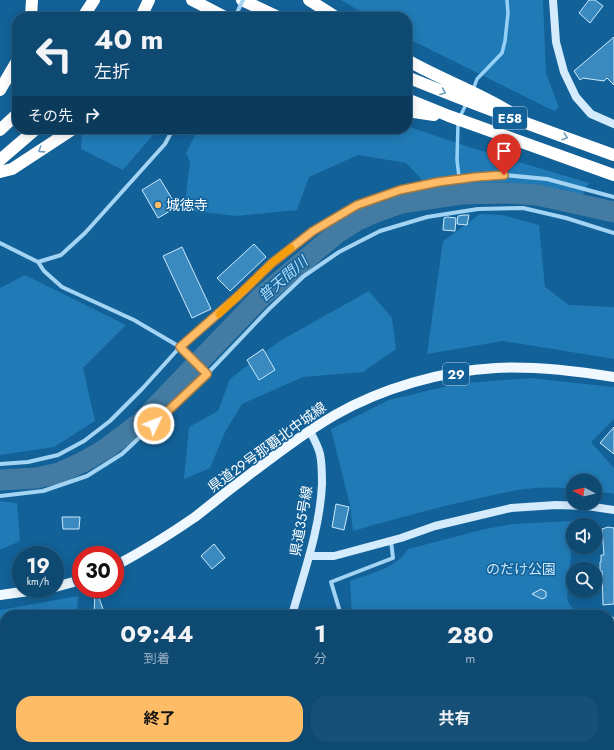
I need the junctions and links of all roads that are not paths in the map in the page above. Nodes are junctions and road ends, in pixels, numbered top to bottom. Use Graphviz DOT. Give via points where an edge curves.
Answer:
graph roads {
  1 [pos="32,0"];
  2 [pos="94,0"];
  3 [pos="149,0"];
  4 [pos="192,0"];
  5 [pos="242,0"];
  6 [pos="309,0"];
  7 [pos="553,0"];
  8 [pos="31,12"];
  9 [pos="86,12"];
  10 [pos="144,12"];
  11 [pos="215,12"];
  12 [pos="236,12"];
  13 [pos="267,12"];
  14 [pos="328,12"];
  15 [pos="412,63"];
  16 [pos="12,70"];
  17 [pos="412,79"];
  18 [pos="0,90"];
  19 [pos="412,101"];
  20 [pos="412,111"];
  21 [pos="449,116"];
  22 [pos="12,119"];
  23 [pos="614,124"];
  24 [pos="534,127"];
  25 [pos="0,130"];
  26 [pos="30,134"];
  27 [pos="65,134"];
  28 [pos="170,134"];
  29 [pos="614,155"];
  30 [pos="0,160"];
  31 [pos="0,172"];
  32 [pos="612,174"];
  33 [pos="614,197"];
  34 [pos="614,233"];
  35 [pos="0,243"];
  36 [pos="38,262"];
  37 [pos="181,347"];
  38 [pos="206,374"];
  39 [pos="614,377"];
  40 [pos="310,431"];
  41 [pos="0,464"];
  42 [pos="0,496"];
  43 [pos="614,510"];
  44 [pos="391,541"];
  45 [pos="309,556"];
  46 [pos="124,561"];
  47 [pos="12,593"];
  48 [pos="0,595"];
  49 [pos="293,610"];
  50 [pos="339,610"];
  1 -- 8 [label="highway"];
  2 -- 9 [label="highway"];
  3 -- 10 [label="highway"];
  4 -- 11 [label="highway"];
  5 -- 12 [label="street, bridge"];
  5 -- 13 [label="highway"];
  6 -- 14 [label="highway"];
  7 -- 23 [label="street" via="556,42 564,72 576,96 591,114"];
  15 -- 24 [label="highway" via="487,98"];
  16 -- 18 [label="highway"];
  17 -- 24 [label="highway, E58, one-way"];
  19 -- 21 [label="highway, E58"];
  20 -- 21 [label="highway"];
  21 -- 32 [label="highway, E58"];
  22 -- 25 [label="highway"];
  24 -- 29 [label="highway, E58, one-way"];
  26 -- 30 [label="highway"];
  27 -- 31 [label="highway, one-way" via="12,169"];
  28 -- 36 [label="street" via="85,233 61,256"];
  33 -- 37 [label="street" via="547,179 504,175 452,180 400,190 357,205 313,231 272,263"];
  34 -- 38 [label="street" via="523,208 478,209 427,217 380,231 339,252 304,276"];
  35 -- 36 [label="street"];
  36 -- 37 [label="street" via="62,287 134,320"];
  37 -- 38 [label="street"];
  37 -- 41 [label="street" via="110,421 84,441 58,455 28,462"];
  38 -- 42 [label="street" via="122,454 87,476 43,491"];
  39 -- 40 [label="main road, 県道29号那覇北中城線 / 29" via="514,368 439,376 398,387 361,401"];
  40 -- 45 [label="street, 県道35号線" via="320,455 322,477 321,501"];
  40 -- 46 [label="main road, 県道29号那覇北中城線 / 29" via="195,517"];
  43 -- 44 [label="street" via="556,505 511,508 435,526"];
  44 -- 45 [label="street" via="334,556"];
  44 -- 50 [label="street" via="393,558 331,582"];
  45 -- 49 [label="street, 県道35号線"];
  47 -- 48 [label="main road"];
}
